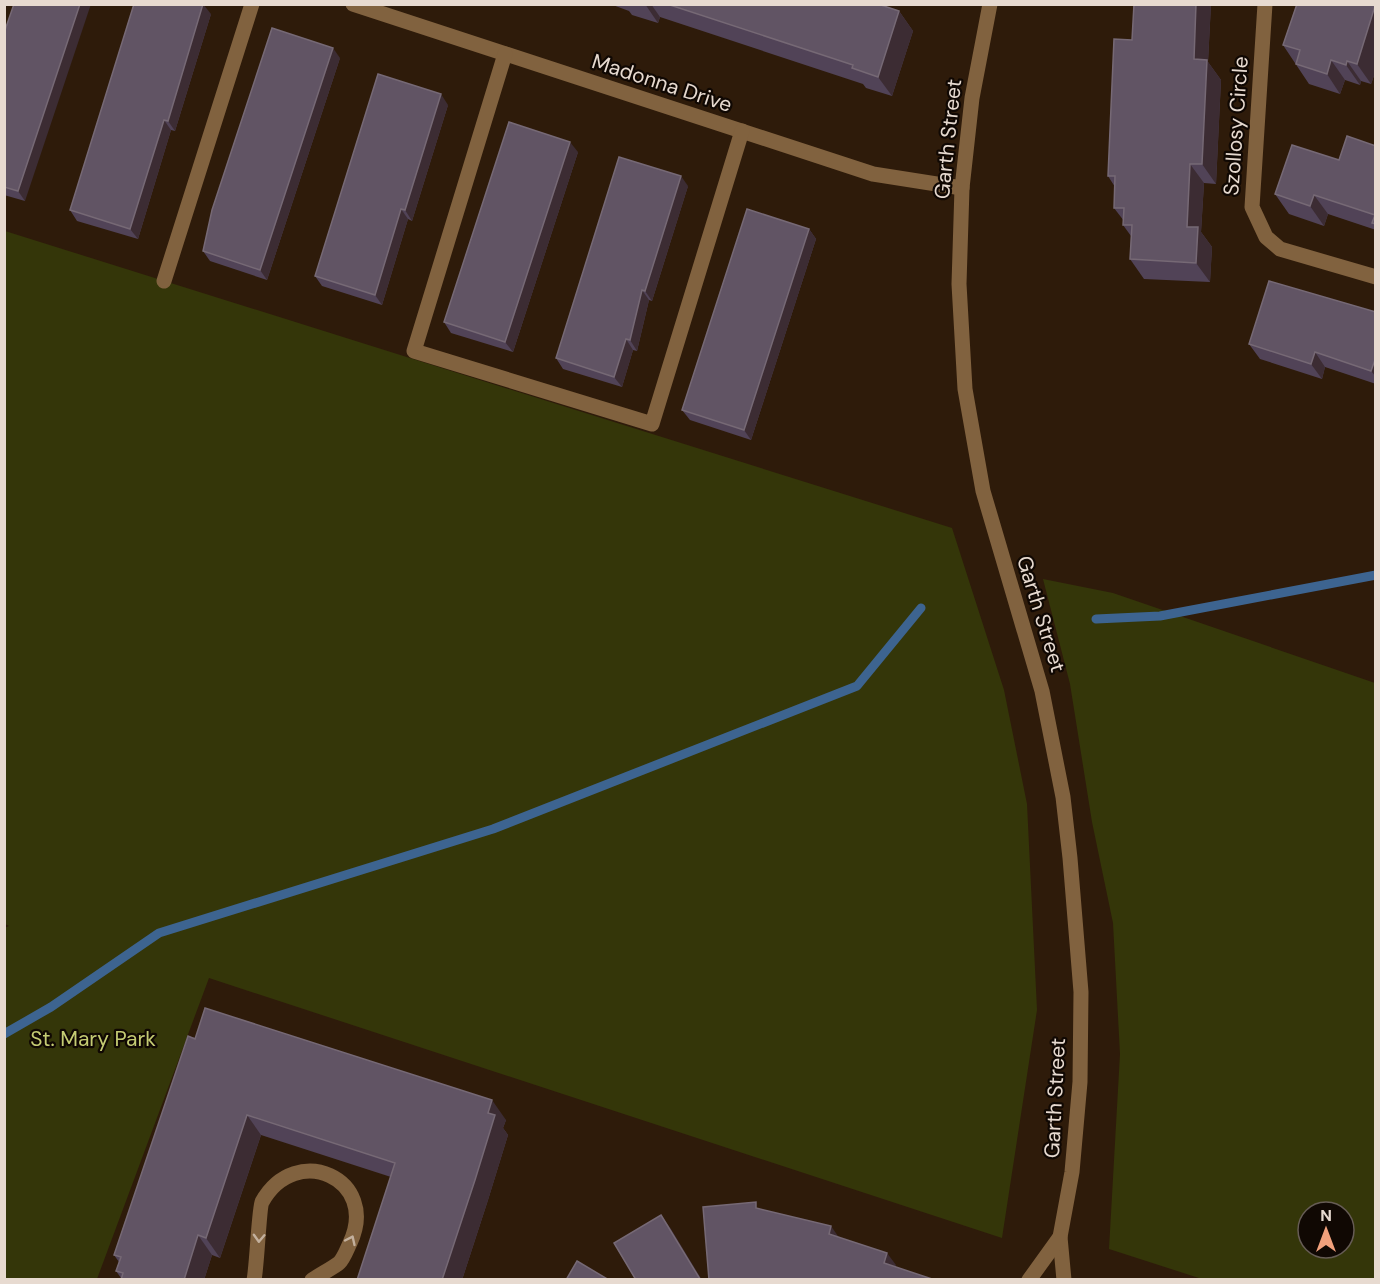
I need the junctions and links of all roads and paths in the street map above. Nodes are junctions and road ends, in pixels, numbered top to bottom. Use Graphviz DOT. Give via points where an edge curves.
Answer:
graph roads {
  1 [pos="252,4"];
  2 [pos="353,4"];
  3 [pos="990,4"];
  4 [pos="1265,4"];
  5 [pos="505,54"];
  6 [pos="742,131"];
  7 [pos="962,188"];
  8 [pos="1376,277"];
  9 [pos="164,281"];
  10 [pos="1060,1237"];
  11 [pos="254,1280"];
  12 [pos="312,1280"];
  13 [pos="1029,1280"];
  14 [pos="1064,1280"];
  1 -- 9 [label="street"];
  2 -- 5 [label="street, Madonna Drive"];
  3 -- 7 [label="street, Garth Street" via="972,98"];
  4 -- 8 [label="street, Szollosy Circle" via="1252,207 1266,237 1280,249"];
  5 -- 6 [label="street, Madonna Drive"];
  5 -- 6 [label="street" via="414,351 652,424"];
  6 -- 7 [label="street, Madonna Drive" via="873,174"];
  7 -- 10 [label="street, Garth Street" via="959,284 965,390 983,491 1042,690 1063,797 1075,904 1081,992 1080,1082 1072,1172"];
  10 -- 13 [label="street, Garth Street"];
  10 -- 14 [label="street, Garth Street"];
  12 -- 11 [label="street, one-way" via="341,1262 357,1229 353,1196 339,1179 313,1170 277,1182 261,1204"];
}
